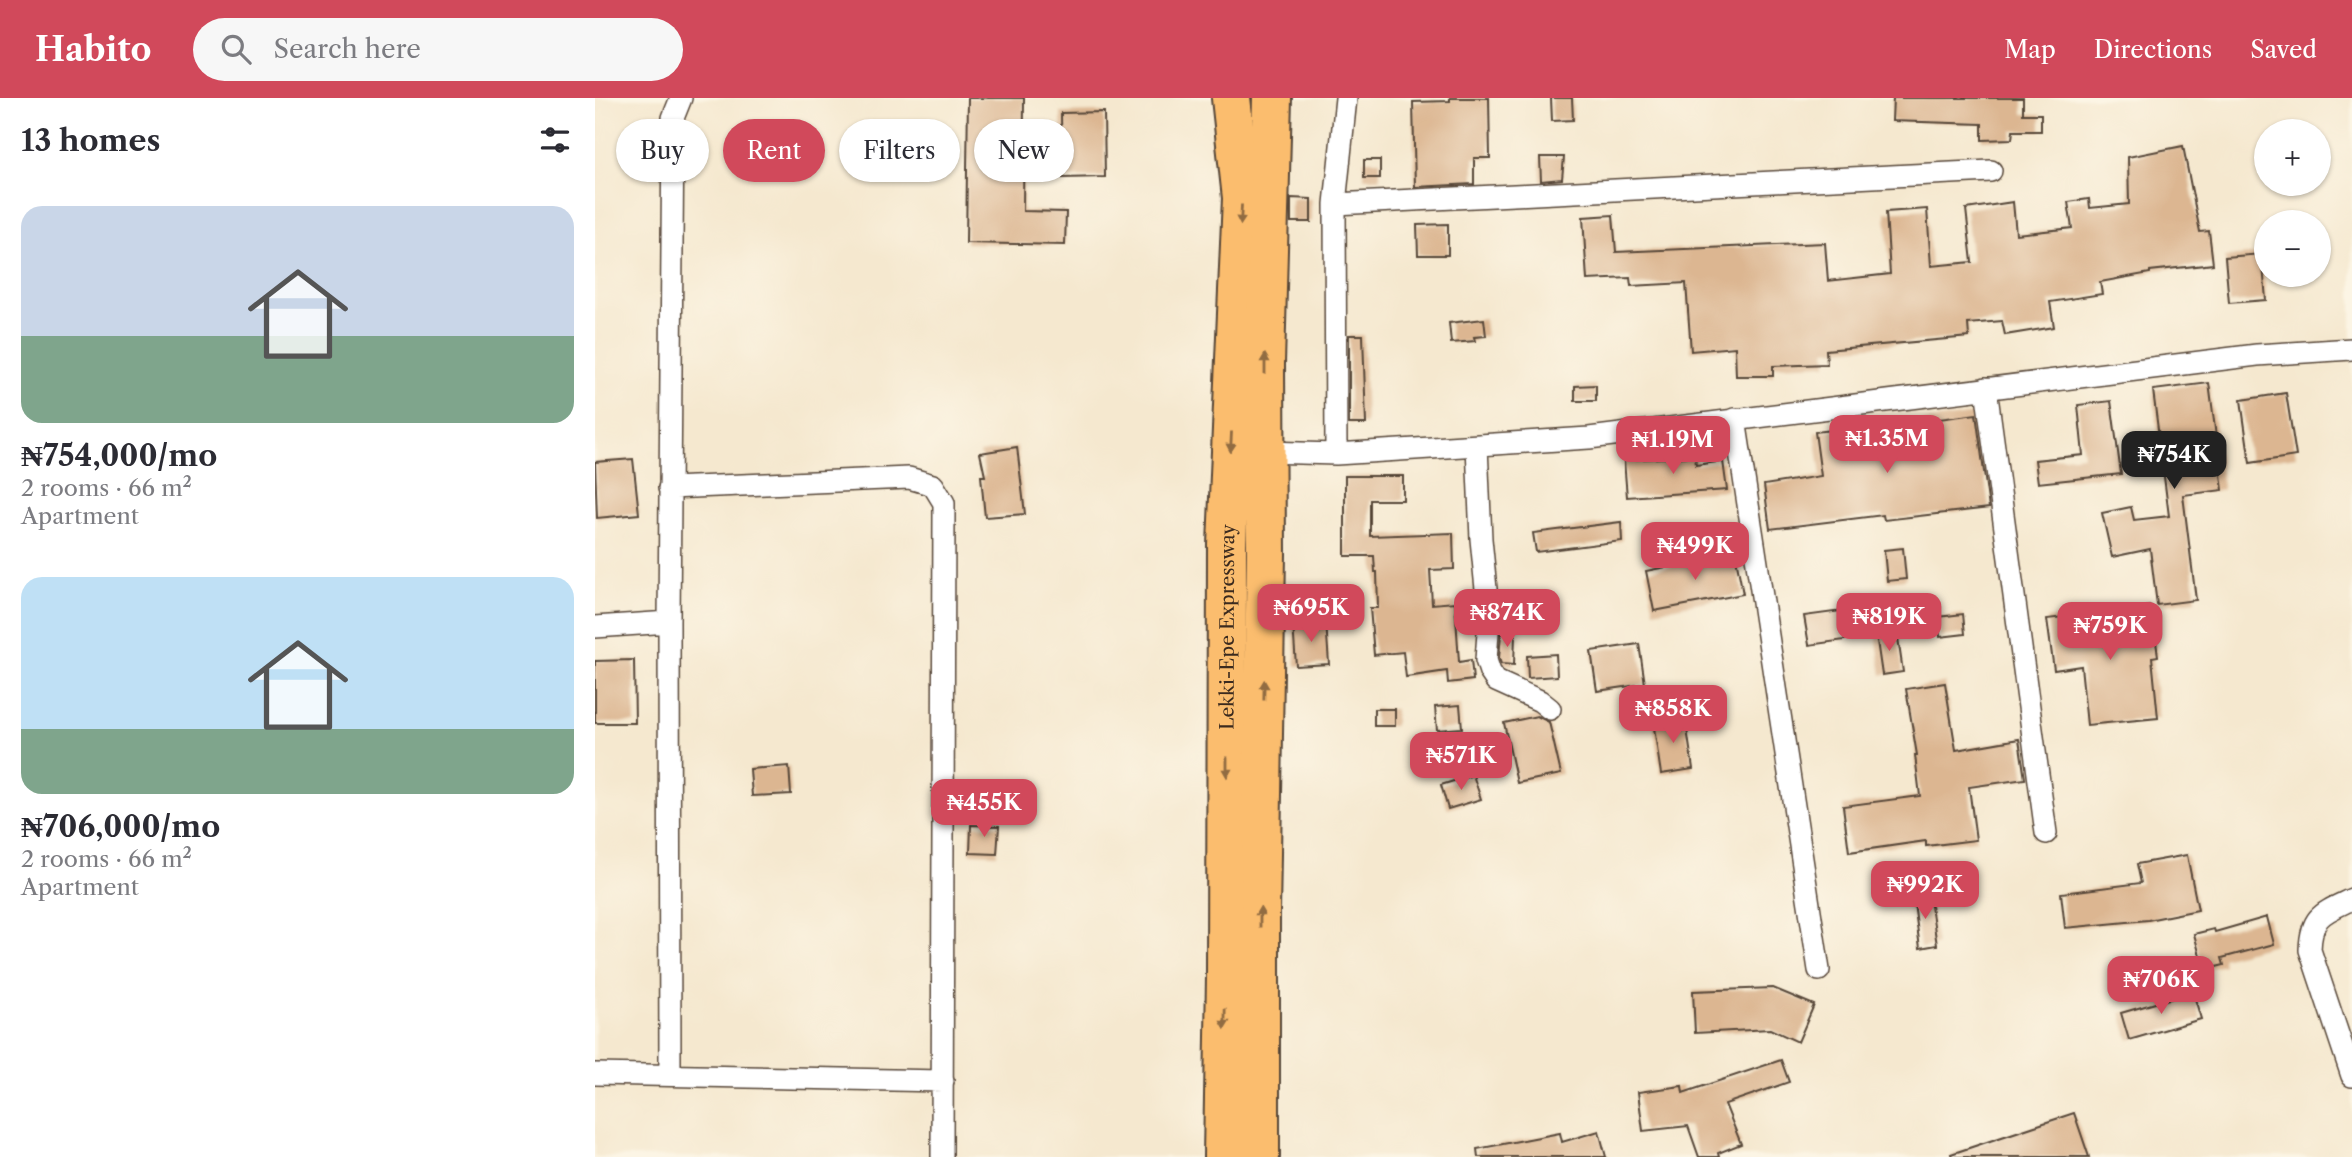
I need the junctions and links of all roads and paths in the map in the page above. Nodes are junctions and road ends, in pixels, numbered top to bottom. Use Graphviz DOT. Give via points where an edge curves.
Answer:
graph roads {
  1 [pos="660,98"];
  2 [pos="681,98"];
  3 [pos="1231,98"];
  4 [pos="1272,98"];
  5 [pos="1346,98"];
  6 [pos="673,118"];
  7 [pos="1991,171"];
  8 [pos="1335,204"];
  9 [pos="2352,349"];
  10 [pos="1986,388"];
  11 [pos="1735,419"];
  12 [pos="1477,446"];
  13 [pos="1265,452"];
  14 [pos="1336,454"];
  15 [pos="669,488"];
  16 [pos="669,622"];
  17 [pos="595,627"];
  18 [pos="1550,709"];
  19 [pos="2046,833"];
  20 [pos="2352,899"];
  21 [pos="1819,970"];
  22 [pos="1244,976"];
  23 [pos="595,1074"];
  24 [pos="670,1074"];
  25 [pos="2352,1076"];
  26 [pos="943,1081"];
  27 [pos="942,1157"];
  28 [pos="1223,1157"];
  29 [pos="1260,1157"];
  1 -- 6 [label="street"];
  2 -- 6 [label="street"];
  3 -- 22 [label="highway, Lekki-Epe Expressway, one-way" via="1242,198 1227,544"];
  13 -- 4 [label="highway, Lekki-Epe Expressway, one-way"];
  5 -- 8 [label="street"];
  6 -- 15 [label="street"];
  7 -- 8 [label="street"];
  8 -- 14 [label="street"];
  9 -- 10 [label="street" via="2257,355"];
  10 -- 11 [label="street"];
  10 -- 19 [label="street"];
  11 -- 12 [label="street" via="1589,438"];
  11 -- 21 [label="street"];
  12 -- 14 [label="street"];
  12 -- 18 [label="street" via="1489,619 1486,660 1496,681"];
  13 -- 14 [label="street"];
  22 -- 13 [label="highway, Lekki-Epe Expressway, one-way" via="1260,914"];
  15 -- 16 [label="street"];
  15 -- 26 [label="street" via="909,478 933,485 944,503"];
  16 -- 17 [label="street"];
  16 -- 24 [label="street"];
  20 -- 25 [label="street" via="2321,914 2311,930 2309,950"];
  22 -- 28 [label="highway, Lekki-Epe Expressway, one-way"];
  22 -- 29 [label="highway, Lekki-Epe Expressway"];
  23 -- 24 [label="street"];
  24 -- 26 [label="street"];
  26 -- 27 [label="street"];
}
